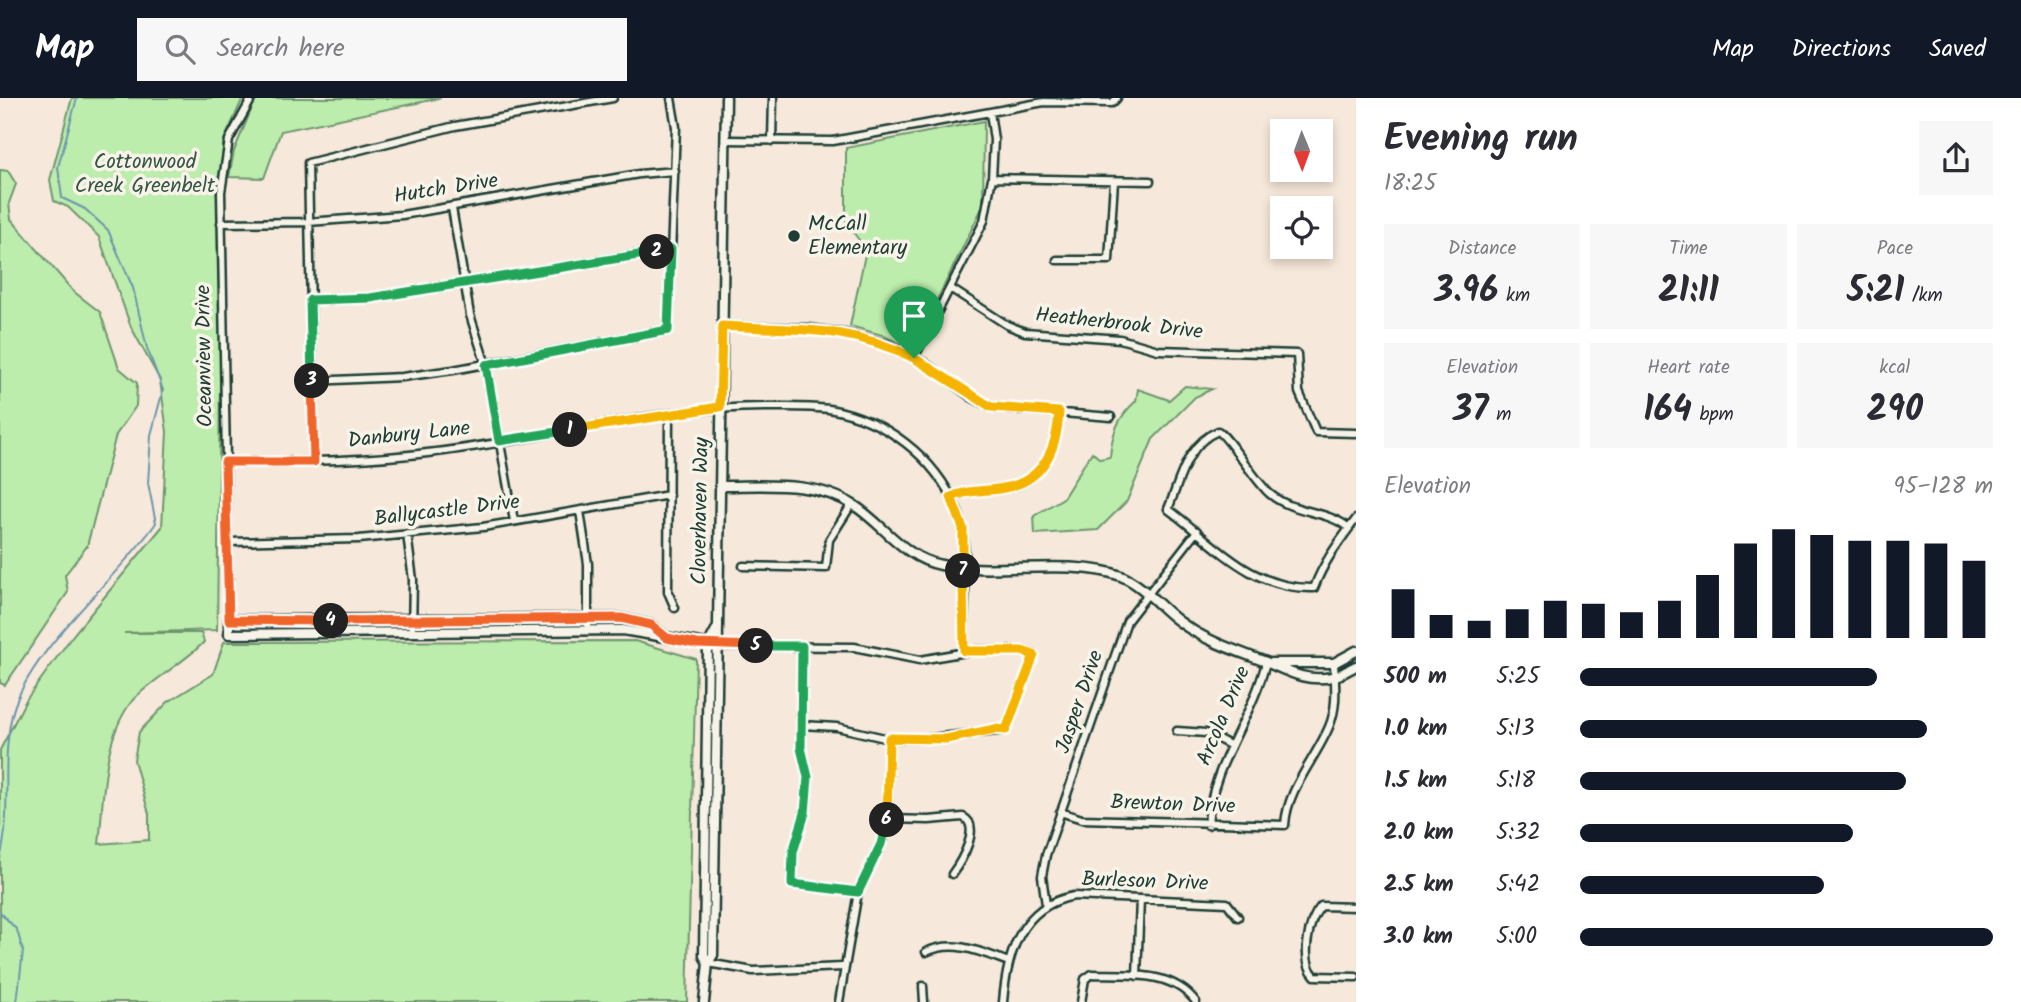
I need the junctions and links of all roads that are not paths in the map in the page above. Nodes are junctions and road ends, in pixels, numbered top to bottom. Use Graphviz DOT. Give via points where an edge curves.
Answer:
graph roads {
  1 [pos="252,98"];
  2 [pos="613,98"];
  3 [pos="671,98"];
  4 [pos="726,98"];
  5 [pos="773,98"];
  6 [pos="1117,98"];
  7 [pos="990,112"];
  8 [pos="725,140"];
  9 [pos="772,141"];
  10 [pos="675,172"];
  11 [pos="992,178"];
  12 [pos="1114,181"];
  13 [pos="1150,181"];
  14 [pos="452,208"];
  15 [pos="309,222"];
  16 [pos="221,223"];
  17 [pos="671,249"];
  18 [pos="1057,260"];
  19 [pos="465,285"];
  20 [pos="950,288"];
  21 [pos="310,300"];
  22 [pos="722,326"];
  23 [pos="914,358"];
  24 [pos="486,365"];
  25 [pos="312,381"];
  26 [pos="720,407"];
  27 [pos="1059,412"];
  28 [pos="669,414"];
  29 [pos="1111,417"];
  30 [pos="1356,433"];
  31 [pos="499,441"];
  32 [pos="225,462"];
  33 [pos="314,462"];
  34 [pos="720,486"];
  35 [pos="669,495"];
  36 [pos="951,497"];
  37 [pos="852,504"];
  38 [pos="580,511"];
  39 [pos="1356,519"];
  40 [pos="514,521"];
  41 [pos="1349,528"];
  42 [pos="1197,531"];
  43 [pos="407,534"];
  44 [pos="228,542"];
  45 [pos="743,566"];
  46 [pos="963,568"];
  47 [pos="1147,592"];
  48 [pos="674,608"];
  49 [pos="589,617"];
  50 [pos="229,620"];
  51 [pos="412,621"];
  52 [pos="589,630"];
  53 [pos="716,630"];
  54 [pos="412,632"];
  55 [pos="667,638"];
  56 [pos="708,645"];
  57 [pos="718,646"];
  58 [pos="802,646"];
  59 [pos="964,651"];
  60 [pos="1356,651"];
  61 [pos="1266,662"];
  62 [pos="1334,663"];
  63 [pos="1356,666"];
  64 [pos="1334,677"];
  65 [pos="801,725"];
  66 [pos="1177,731"];
  67 [pos="889,738"];
  68 [pos="1230,745"];
  69 [pos="1060,812"];
  70 [pos="888,819"];
  71 [pos="1208,825"];
  72 [pos="952,874"];
  73 [pos="858,892"];
  74 [pos="1140,899"];
  75 [pos="1046,905"];
  76 [pos="1356,907"];
  77 [pos="1238,917"];
  78 [pos="926,952"];
  79 [pos="1009,962"];
  80 [pos="708,963"];
  81 [pos="842,967"];
  82 [pos="1137,976"];
  83 [pos="1356,977"];
  84 [pos="923,986"];
  85 [pos="704,1002"];
  86 [pos="839,1002"];
  87 [pos="924,1002"];
  88 [pos="1003,1002"];
  89 [pos="1081,1002"];
  90 [pos="1196,1002"];
  1 -- 16 [label="street, Oceanview Drive" via="229,140"];
  2 -- 15 [label="street" via="455,126 308,163"];
  3 -- 10 [label="street"];
  4 -- 8 [label="street, Cloverhaven Way"];
  5 -- 9 [label="street"];
  6 -- 7 [label="street" via="1112,103 1044,102"];
  7 -- 9 [label="street" via="833,141"];
  7 -- 11 [label="street"];
  8 -- 9 [label="street"];
  8 -- 22 [label="street, Cloverhaven Way"];
  10 -- 14 [label="street, Hutch Drive" via="639,174"];
  10 -- 17 [label="street"];
  11 -- 12 [label="street"];
  11 -- 20 [label="street" via="984,221"];
  12 -- 13 [label="street"];
  12 -- 18 [label="street" via="1110,260"];
  14 -- 15 [label="street, Hutch Drive"];
  14 -- 19 [label="street"];
  15 -- 16 [label="street, Hutch Drive"];
  15 -- 21 [label="street"];
  16 -- 32 [label="street, Oceanview Drive"];
  17 -- 19 [label="street"];
  17 -- 24 [label="street" via="668,330"];
  19 -- 21 [label="street" via="370,298"];
  19 -- 24 [label="street"];
  20 -- 23 [label="street"];
  20 -- 30 [label="street, Heatherbrook Drive" via="1007,326 1025,332 1118,338 1158,350 1297,354 1299,392 1316,432"];
  21 -- 25 [label="street"];
  22 -- 23 [label="street" via="831,330 887,344"];
  22 -- 26 [label="street, Cloverhaven Way"];
  23 -- 27 [label="street" via="991,407"];
  24 -- 25 [label="street" via="402,377"];
  24 -- 31 [label="street"];
  25 -- 33 [label="street"];
  26 -- 28 [label="street, Danbury Lane"];
  26 -- 34 [label="street, Cloverhaven Way"];
  26 -- 36 [label="street, Danbury Lane" via="816,408 861,418 907,443"];
  27 -- 29 [label="street"];
  27 -- 36 [label="street" via="1052,452 1029,479 1007,488 972,490"];
  28 -- 31 [label="street, Danbury Lane"];
  28 -- 35 [label="street"];
  31 -- 33 [label="street, Danbury Lane" via="436,452"];
  31 -- 40 [label="street"];
  32 -- 33 [label="street, Danbury Lane"];
  32 -- 44 [label="street, Oceanview Drive"];
  34 -- 37 [label="street" via="799,486"];
  34 -- 53 [label="street, Cloverhaven Way"];
  35 -- 38 [label="street, Ballycastle Drive"];
  35 -- 48 [label="street" via="668,592"];
  36 -- 46 [label="street, Danbury Lane" via="963,528"];
  37 -- 45 [label="street" via="829,540 826,568"];
  37 -- 46 [label="street" via="913,553 937,564"];
  38 -- 40 [label="street, Ballycastle Drive"];
  38 -- 49 [label="street"];
  39 -- 41 [label="street"];
  40 -- 43 [label="street, Ballycastle Drive"];
  41 -- 42 [label="street" via="1328,556 1314,589 1255,576"];
  41 -- 42 [label="street" via="1330,516 1285,504 1269,493 1222,432 1208,436 1187,459 1168,509"];
  42 -- 47 [label="street, Jasper Drive"];
  43 -- 44 [label="street, Ballycastle Drive"];
  43 -- 51 [label="street"];
  44 -- 50 [label="street, Oceanview Drive"];
  46 -- 47 [label="street" via="1105,572"];
  46 -- 59 [label="street, Danbury Lane"];
  47 -- 61 [label="street" via="1200,636"];
  47 -- 69 [label="street, Jasper Drive" via="1127,621"];
  49 -- 51 [label="street"];
  49 -- 52 [label="street"];
  49 -- 55 [label="street" via="651,625"];
  50 -- 51 [label="street"];
  50 -- 54 [label="street" via="229,634"];
  51 -- 54 [label="street"];
  52 -- 54 [label="street"];
  52 -- 55 [label="street"];
  53 -- 56 [label="street, Cloverhaven Way"];
  53 -- 57 [label="street, Cloverhaven Way"];
  55 -- 56 [label="street"];
  56 -- 57 [label="street"];
  56 -- 80 [label="street, Cloverhaven Way" via="704,956"];
  57 -- 58 [label="street"];
  57 -- 80 [label="street, Cloverhaven Way" via="713,955"];
  58 -- 59 [label="street" via="854,647 920,660"];
  58 -- 65 [label="street"];
  59 -- 67 [label="street" via="1034,655 1006,730 946,739"];
  60 -- 62 [label="street"];
  61 -- 62 [label="street"];
  61 -- 64 [label="street" via="1298,677"];
  61 -- 68 [label="street, Arcola Drive" via="1258,691"];
  62 -- 64 [label="street"];
  63 -- 64 [label="street"];
  64 -- 71 [label="street, Brewton Drive" via="1336,703 1330,726 1292,795 1285,825"];
  65 -- 67 [label="street" via="854,729"];
  65 -- 73 [label="street" via="808,777 805,813 793,852 792,884"];
  66 -- 68 [label="street" via="1206,733"];
  67 -- 70 [label="street"];
  68 -- 71 [label="street, Arcola Drive" via="1216,776"];
  69 -- 71 [label="street, Brewton Drive" via="1082,819"];
  69 -- 75 [label="street, Jasper Drive" via="1042,876"];
  70 -- 72 [label="street" via="968,819 966,849"];
  70 -- 73 [label="street"];
  73 -- 81 [label="street"];
  74 -- 75 [label="street, Burleson Drive" via="1074,896"];
  74 -- 77 [label="street, Burleson Drive" via="1227,903"];
  74 -- 82 [label="street"];
  75 -- 79 [label="street" via="1020,931"];
  76 -- 83 [label="street" via="1321,906 1309,935 1308,968 1315,976"];
  78 -- 79 [label="street" via="957,946"];
  79 -- 88 [label="street"];
  80 -- 81 [label="street" via="753,971"];
  80 -- 85 [label="street, Cloverhaven Way"];
  81 -- 86 [label="street"];
  82 -- 89 [label="street" via="1088,976"];
  82 -- 90 [label="street" via="1172,981"];
  84 -- 87 [label="street"];
}
